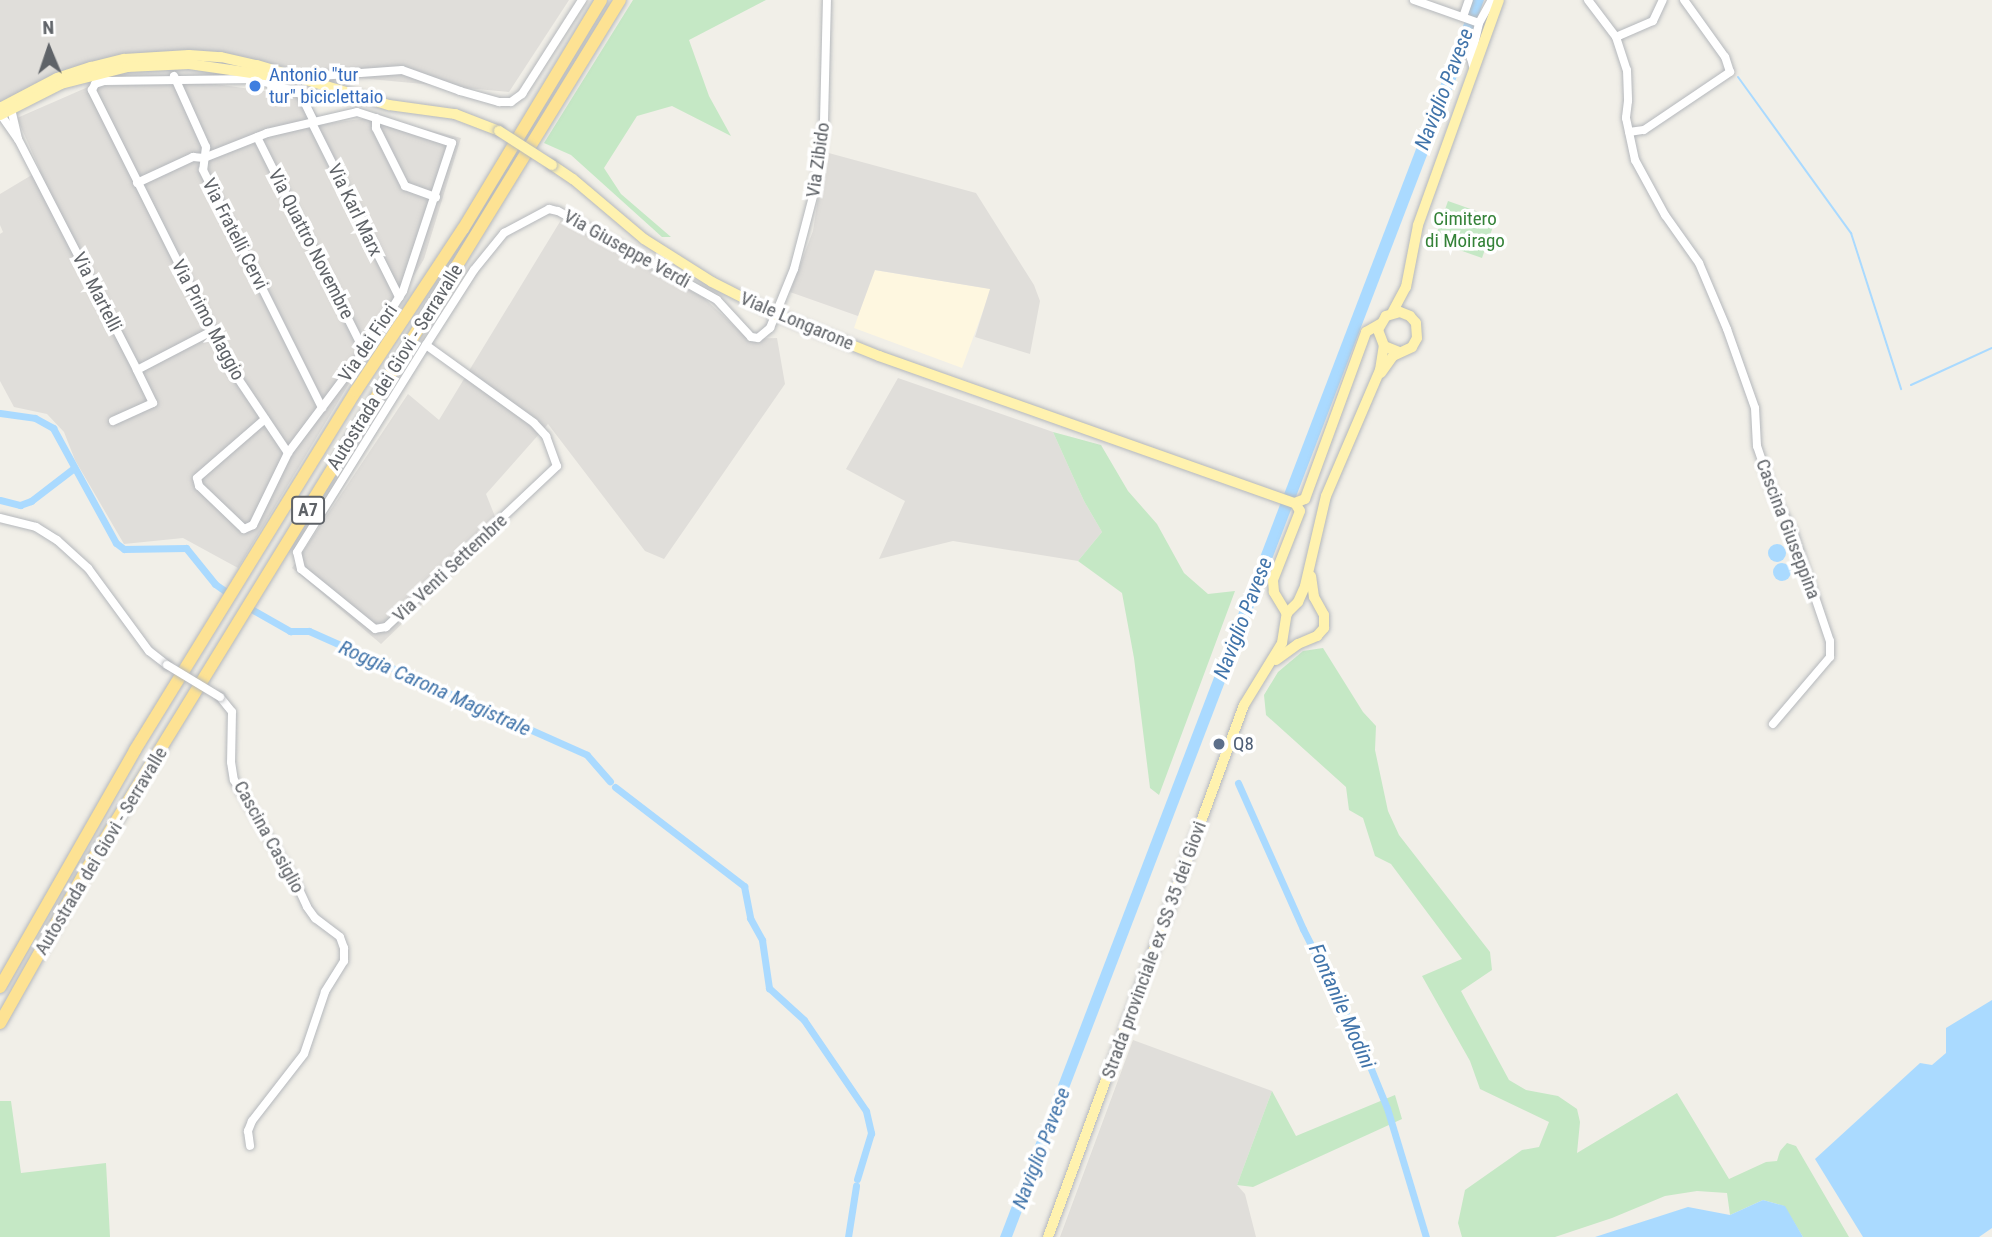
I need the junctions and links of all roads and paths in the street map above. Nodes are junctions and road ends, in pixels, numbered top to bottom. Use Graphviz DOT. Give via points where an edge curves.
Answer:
graph roads {
  1 [pos="582,0"];
  2 [pos="601,0"];
  3 [pos="620,0"];
  4 [pos="827,0"];
  5 [pos="1414,0"];
  6 [pos="1469,0"];
  7 [pos="1492,0"];
  8 [pos="1499,0"];
  9 [pos="1588,0"];
  10 [pos="1663,0"];
  11 [pos="1684,0"];
  12 [pos="1463,17"];
  13 [pos="1479,23"];
  14 [pos="1616,37"];
  15 [pos="174,59"];
  16 [pos="1474,70"];
  17 [pos="173,78"];
  18 [pos="301,81"];
  19 [pos="3,110"];
  20 [pos="376,118"];
  21 [pos="313,122"];
  22 [pos="1629,132"];
  23 [pos="257,137"];
  24 [pos="204,158"];
  25 [pos="137,183"];
  26 [pos="436,197"];
  27 [pos="1406,287"];
  28 [pos="399,297"];
  29 [pos="1392,313"];
  30 [pos="777,315"];
  31 [pos="1410,316"];
  32 [pos="1380,324"];
  33 [pos="212,331"];
  34 [pos="426,345"];
  35 [pos="1384,346"];
  36 [pos="364,351"];
  37 [pos="1399,352"];
  38 [pos="137,370"];
  39 [pos="1374,385"];
  40 [pos="322,408"];
  41 [pos="265,419"];
  42 [pos="113,421"];
  43 [pos="288,453"];
  44 [pos="1295,503"];
  45 [pos="0,518"];
  46 [pos="1311,561"];
  47 [pos="1295,604"];
  48 [pos="1320,608"];
  49 [pos="1287,619"];
  50 [pos="1312,639"];
  51 [pos="1267,667"];
  52 [pos="1773,724"];
  53 [pos="0,987"];
  54 [pos="0,1023"];
  55 [pos="250,1146"];
  56 [pos="1048,1237"];
  1 -- 18 [label="street" via="522,93 511,102 449,88 402,70 312,76"];
  2 -- 53 [label="highway, Autostrada dei Giovi - Serravalle / A7" via="463,229 356,391 135,750"];
  3 -- 54 [label="highway, Autostrada dei Giovi - Serravalle / A7" via="88,867"];
  4 -- 30 [label="street, Via Zibido" via="824,121 816,185 806,232"];
  5 -- 12 [label="street"];
  6 -- 12 [label="street"];
  7 -- 13 [label="street"];
  8 -- 16 [label="main road"];
  9 -- 14 [label="street"];
  10 -- 14 [label="street" via="1653,21"];
  11 -- 22 [label="street" via="1731,65 1730,72 1644,130"];
  12 -- 13 [label="street"];
  13 -- 16 [label="street" via="1471,58"];
  14 -- 22 [label="street, Cascina Giuseppina" via="1629,83"];
  15 -- 17 [label="street"];
  15 -- 18 [label="main road, Viale Longarone"];
  15 -- 19 [label="main road, Viale Longarone" via="93,74"];
  16 -- 27 [label="main road" via="1419,225"];
  17 -- 21 [label="street, Via Karl Marx" via="236,78 278,84 300,93"];
  17 -- 24 [label="street, Via Fratelli Cervi" via="205,143"];
  17 -- 25 [label="street, Via Primo Maggio" via="104,81 92,90"];
  18 -- 30 [label="main road, Viale Longarone, bridge" via="388,105 455,114 499,131 573,178 644,239 712,282"];
  19 -- 38 [label="street, Via Martelli"];
  20 -- 21 [label="street" via="357,112"];
  20 -- 26 [label="street" via="376,128 405,186"];
  20 -- 26 [label="street, Via dei Fiori" via="450,141 453,146"];
  21 -- 23 [label="street"];
  21 -- 28 [label="street, Via Karl Marx"];
  22 -- 52 [label="street, Cascina Giuseppina" via="1635,160 1665,215 1699,263 1727,329 1755,408 1757,446 1774,496 1793,532 1830,641 1830,657"];
  23 -- 24 [label="street"];
  23 -- 36 [label="street, Via Quattro Novembre"];
  24 -- 25 [label="street" via="193,157"];
  24 -- 40 [label="street, Via Fratelli Cervi" via="203,170"];
  25 -- 33 [label="street, Via Primo Maggio"];
  26 -- 28 [label="street, Via dei Fiori"];
  27 -- 29 [label="main road"];
  27 -- 31 [label="main road"];
  28 -- 36 [label="street, Via dei Fiori"];
  29 -- 31 [label="main road"];
  29 -- 32 [label="main road"];
  30 -- 34 [label="street, Via Giuseppe Verdi" via="765,334 751,337 717,300 549,209 498,239"];
  30 -- 44 [label="main road, Viale Longarone"];
  31 -- 37 [label="main road, Strada provinciale ex SS 35 dei Giovi" via="1418,328 1417,338 1409,349"];
  32 -- 35 [label="main road, Strada provinciale ex SS 35 dei Giovi"];
  32 -- 44 [label="main road" via="1366,332 1305,499"];
  33 -- 38 [label="street"];
  33 -- 41 [label="street, Via Primo Maggio"];
  34 -- 34 [label="street, Via Venti Settembre" via="534,422 546,436 557,466 386,627 375,629 301,569 296,557"];
  35 -- 37 [label="main road"];
  35 -- 39 [label="main road, Strada provinciale ex SS 35 dei Giovi"];
  36 -- 40 [label="street, Via dei Fiori"];
  37 -- 39 [label="main road, Strada provinciale ex SS 35 dei Giovi"];
  38 -- 42 [label="street, Via Martelli" via="153,403"];
  39 -- 46 [label="main road, Strada provinciale ex SS 35 dei Giovi" via="1326,496"];
  40 -- 43 [label="street, Via dei Fiori"];
  41 -- 43 [label="street, Via Primo Maggio"];
  41 -- 43 [label="street, Via dei Fiori" via="199,474 196,482 244,529 253,525"];
  44 -- 49 [label="main road" via="1300,510 1273,584"];
  45 -- 55 [label="street, Cascina Casiglio, bridge" via="36,527 57,540 88,568 149,651 220,697 233,712 234,780 315,918 340,937 344,961 325,992 304,1054 252,1121"];
  46 -- 47 [label="main road, Strada provinciale ex SS 35 dei Giovi"];
  46 -- 48 [label="main road, Strada provinciale ex SS 35 dei Giovi" via="1312,590"];
  47 -- 48 [label="main road" via="1310,601"];
  47 -- 49 [label="main road, Strada provinciale ex SS 35 dei Giovi"];
  48 -- 50 [label="main road, Strada provinciale ex SS 35 dei Giovi" via="1324,626"];
  49 -- 50 [label="main road" via="1294,636"];
  49 -- 51 [label="main road, Strada provinciale ex SS 35 dei Giovi" via="1284,640"];
  50 -- 51 [label="main road, Strada provinciale ex SS 35 dei Giovi" via="1286,651"];
  51 -- 56 [label="main road, Strada provinciale ex SS 35 dei Giovi" via="1244,705"];
}
